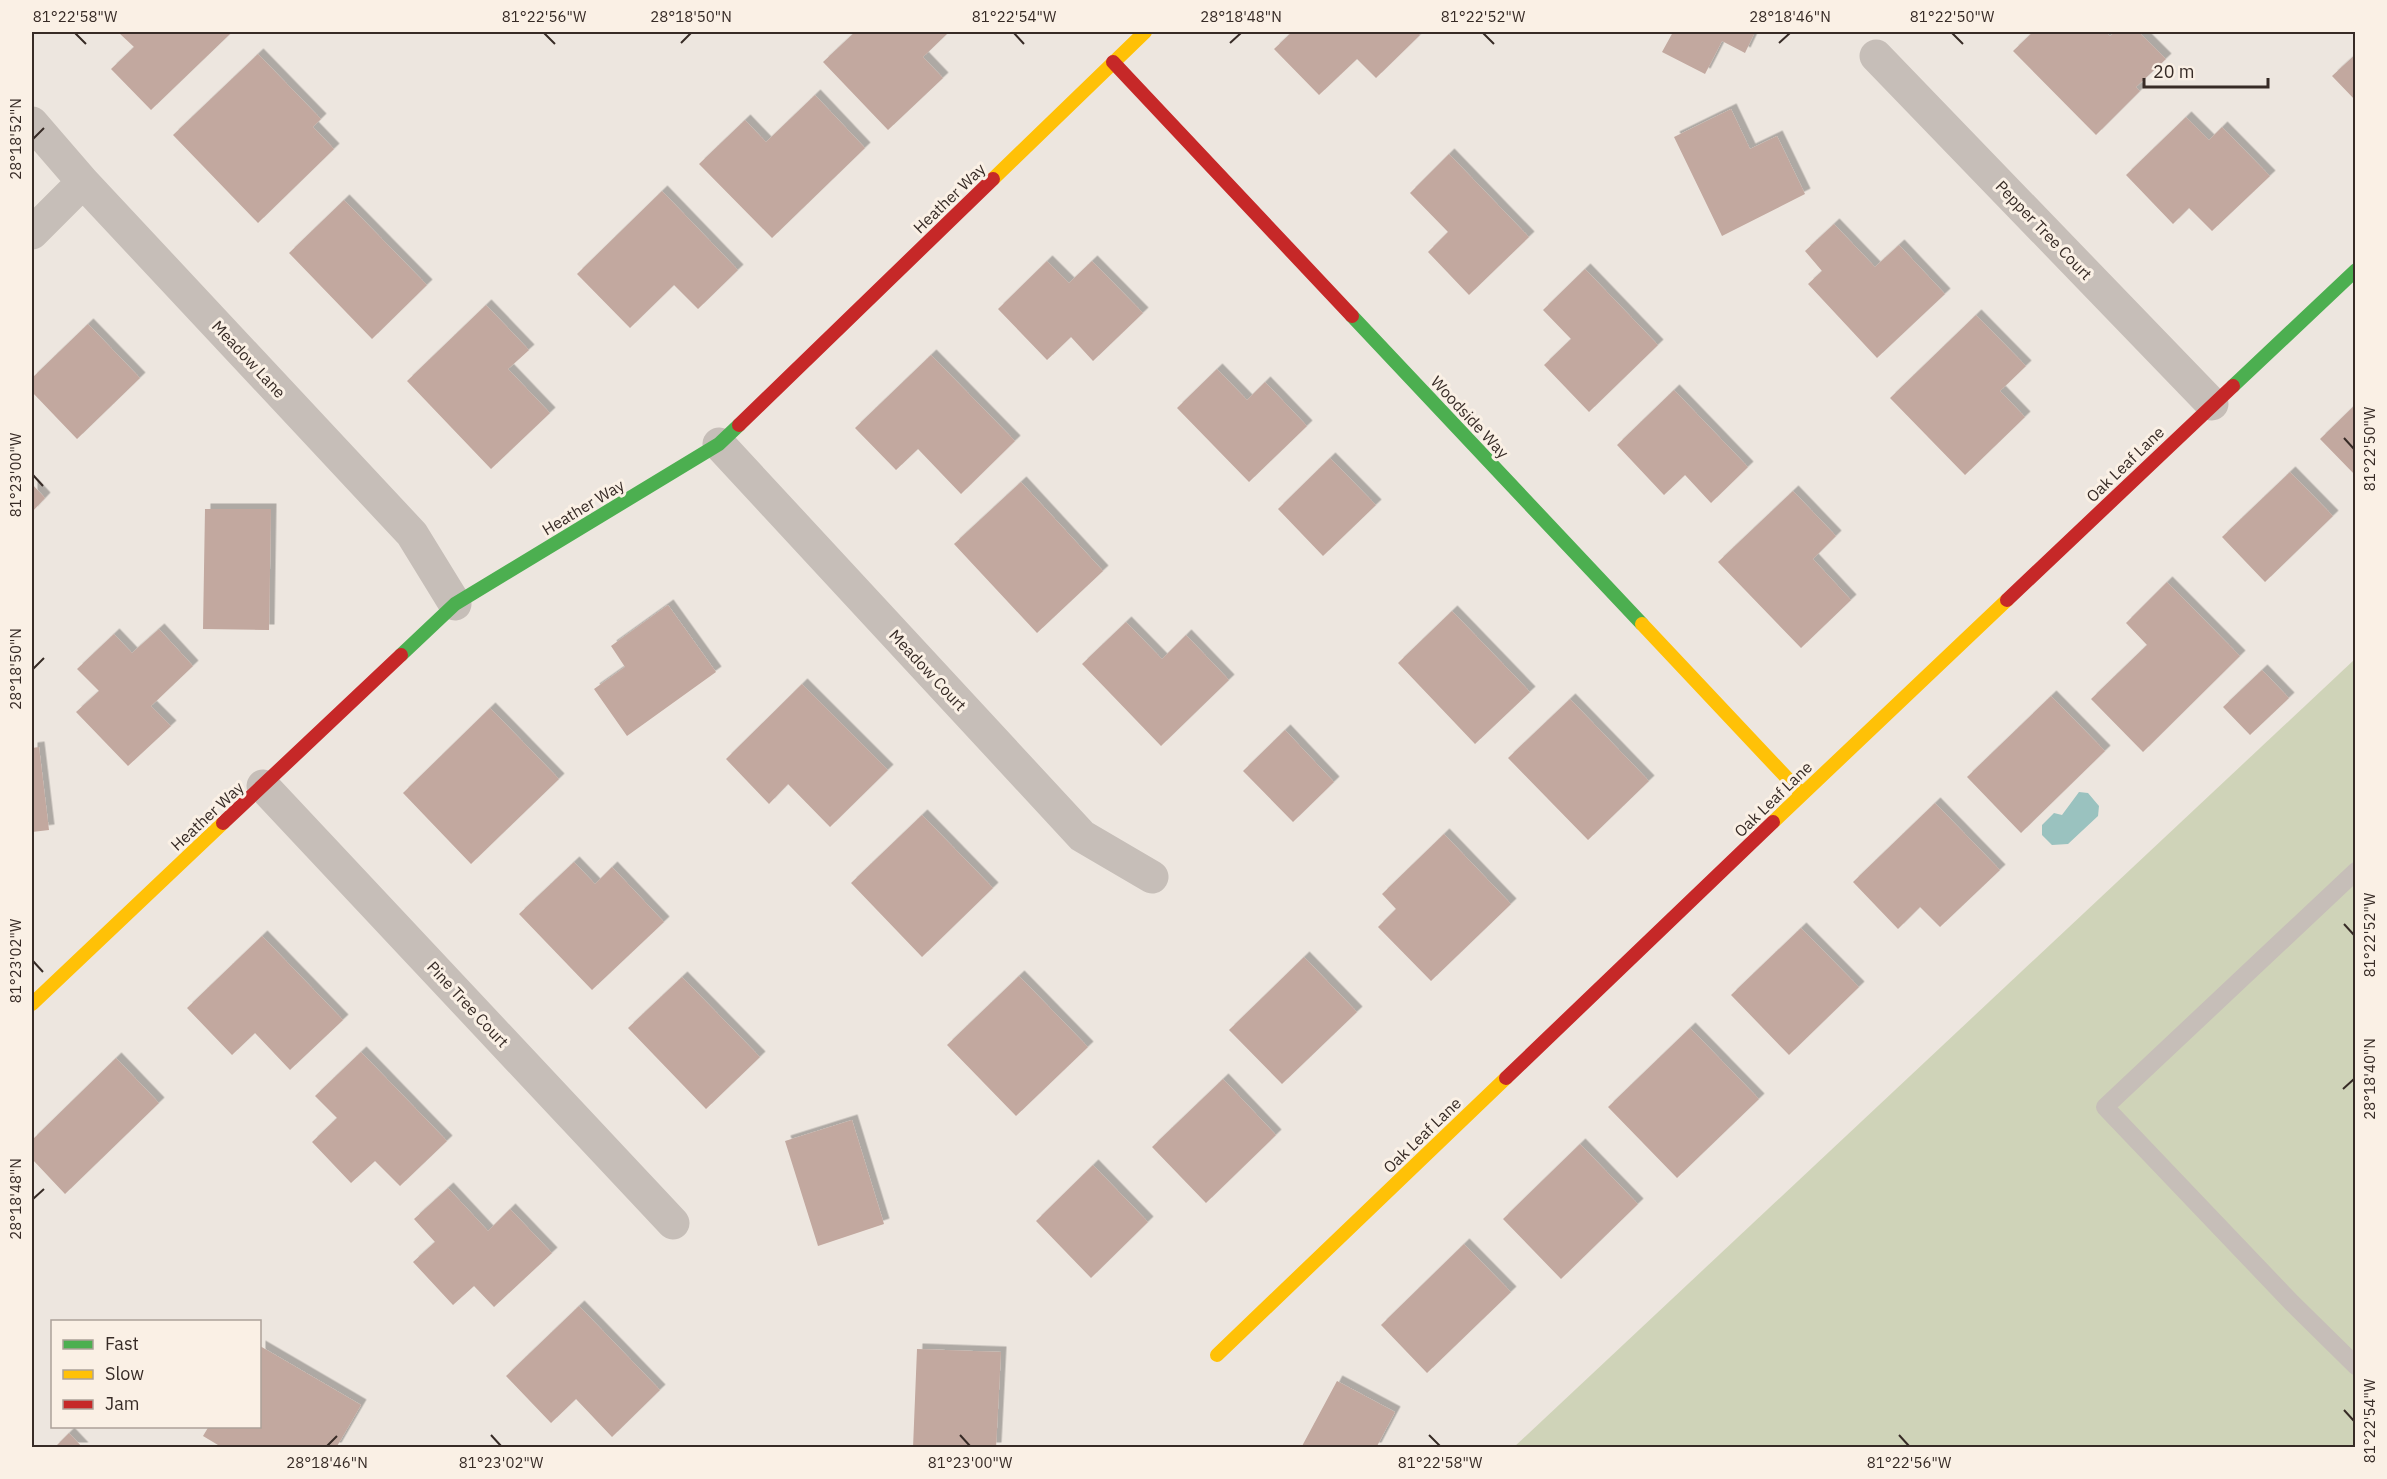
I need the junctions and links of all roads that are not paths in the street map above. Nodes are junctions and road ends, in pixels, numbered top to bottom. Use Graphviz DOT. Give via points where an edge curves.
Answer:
graph roads {
  1 [pos="1145,32"];
  2 [pos="1876,56"];
  3 [pos="1113,62"];
  4 [pos="32,123"];
  5 [pos="83,182"];
  6 [pos="32,233"];
  7 [pos="2355,270"];
  8 [pos="2212,404"];
  9 [pos="719,444"];
  10 [pos="455,604"];
  11 [pos="263,786"];
  12 [pos="1802,794"];
  13 [pos="2355,871"];
  14 [pos="1152,876"];
  15 [pos="32,1004"];
  16 [pos="673,1223"];
  17 [pos="1217,1355"];
  18 [pos="2355,1366"];
  1 -- 3 [label="street, Heather Way"];
  2 -- 8 [label="street, Pepper Tree Court"];
  3 -- 9 [label="street, Heather Way"];
  3 -- 12 [label="street, Woodside Way"];
  4 -- 5 [label="street, Meadow Lane"];
  5 -- 6 [label="street"];
  5 -- 10 [label="street, Meadow Lane" via="412,534"];
  7 -- 8 [label="street, Oak Leaf Lane"];
  8 -- 12 [label="street, Oak Leaf Lane"];
  9 -- 10 [label="street, Heather Way"];
  9 -- 14 [label="street, Meadow Court" via="1082,836"];
  10 -- 11 [label="street, Heather Way"];
  11 -- 15 [label="street, Heather Way"];
  11 -- 16 [label="street, Pine Tree Court"];
  12 -- 17 [label="street, Oak Leaf Lane"];
  13 -- 18 [label="lane" via="2105,1107"];
}
